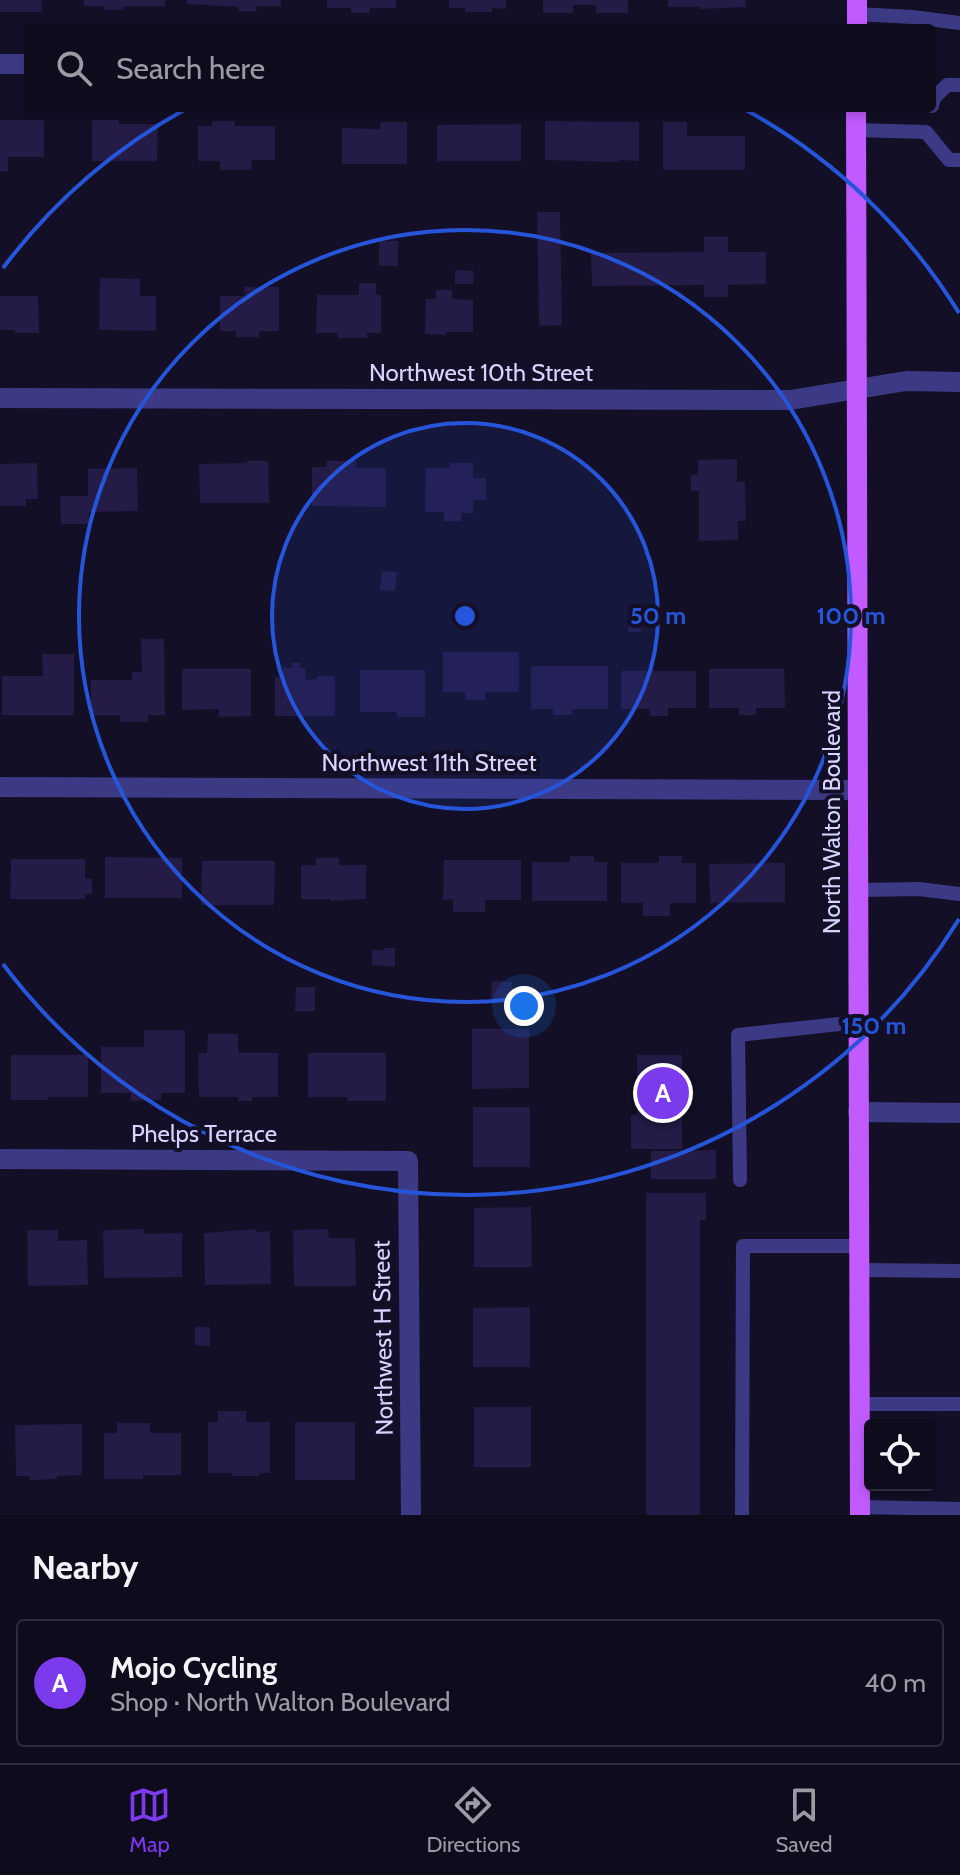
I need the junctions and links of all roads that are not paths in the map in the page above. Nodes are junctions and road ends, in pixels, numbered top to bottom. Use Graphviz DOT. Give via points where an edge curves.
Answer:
graph roads {
  1 [pos="857,14"];
  2 [pos="960,23"];
  3 [pos="0,64"];
  4 [pos="24,64"];
  5 [pos="960,85"];
  6 [pos="936,96"];
  7 [pos="856,112"];
  8 [pos="931,112"];
  9 [pos="856,130"];
  10 [pos="926,132"];
  11 [pos="960,160"];
  12 [pos="960,382"];
  13 [pos="857,390"];
  14 [pos="0,398"];
  15 [pos="0,787"];
  16 [pos="858,790"];
  17 [pos="858,890"];
  18 [pos="960,894"];
  19 [pos="858,1022"];
  20 [pos="858,1112"];
  21 [pos="960,1113"];
  22 [pos="0,1159"];
  23 [pos="408,1161"];
  24 [pos="740,1180"];
  25 [pos="859,1246"];
  26 [pos="859,1270"];
  27 [pos="960,1271"];
  28 [pos="860,1404"];
  29 [pos="960,1404"];
  30 [pos="960,1509"];
  31 [pos="860,1511"];
  32 [pos="411,1515"];
  33 [pos="742,1515"];
  1 -- 2 [label="lane"];
  3 -- 4 [label="street"];
  5 -- 6 [label="lane" via="947,85"];
  7 -- 9 [label="main road, North Walton Boulevard"];
  8 -- 10 [label="lane"];
  9 -- 10 [label="lane"];
  9 -- 13 [label="main road, North Walton Boulevard"];
  10 -- 11 [label="lane" via="949,160"];
  12 -- 13 [label="street, Northwest 10th Street" via="906,381"];
  13 -- 14 [label="street, Northwest 10th Street" via="790,400"];
  13 -- 16 [label="main road, North Walton Boulevard"];
  15 -- 16 [label="street, Northwest 11th Street"];
  16 -- 17 [label="main road, North Walton Boulevard"];
  17 -- 18 [label="lane"];
  17 -- 19 [label="main road, North Walton Boulevard"];
  19 -- 20 [label="main road, North Walton Boulevard"];
  19 -- 24 [label="lane" via="738,1035"];
  20 -- 21 [label="street"];
  20 -- 25 [label="main road, North Walton Boulevard"];
  22 -- 23 [label="street, Phelps Terrace"];
  23 -- 32 [label="street, Northwest H Street"];
  25 -- 26 [label="main road, North Walton Boulevard"];
  25 -- 33 [label="lane" via="743,1246"];
  26 -- 27 [label="lane"];
  26 -- 28 [label="main road, North Walton Boulevard"];
  28 -- 29 [label="lane"];
  28 -- 31 [label="main road, North Walton Boulevard"];
  30 -- 31 [label="lane"];
}
